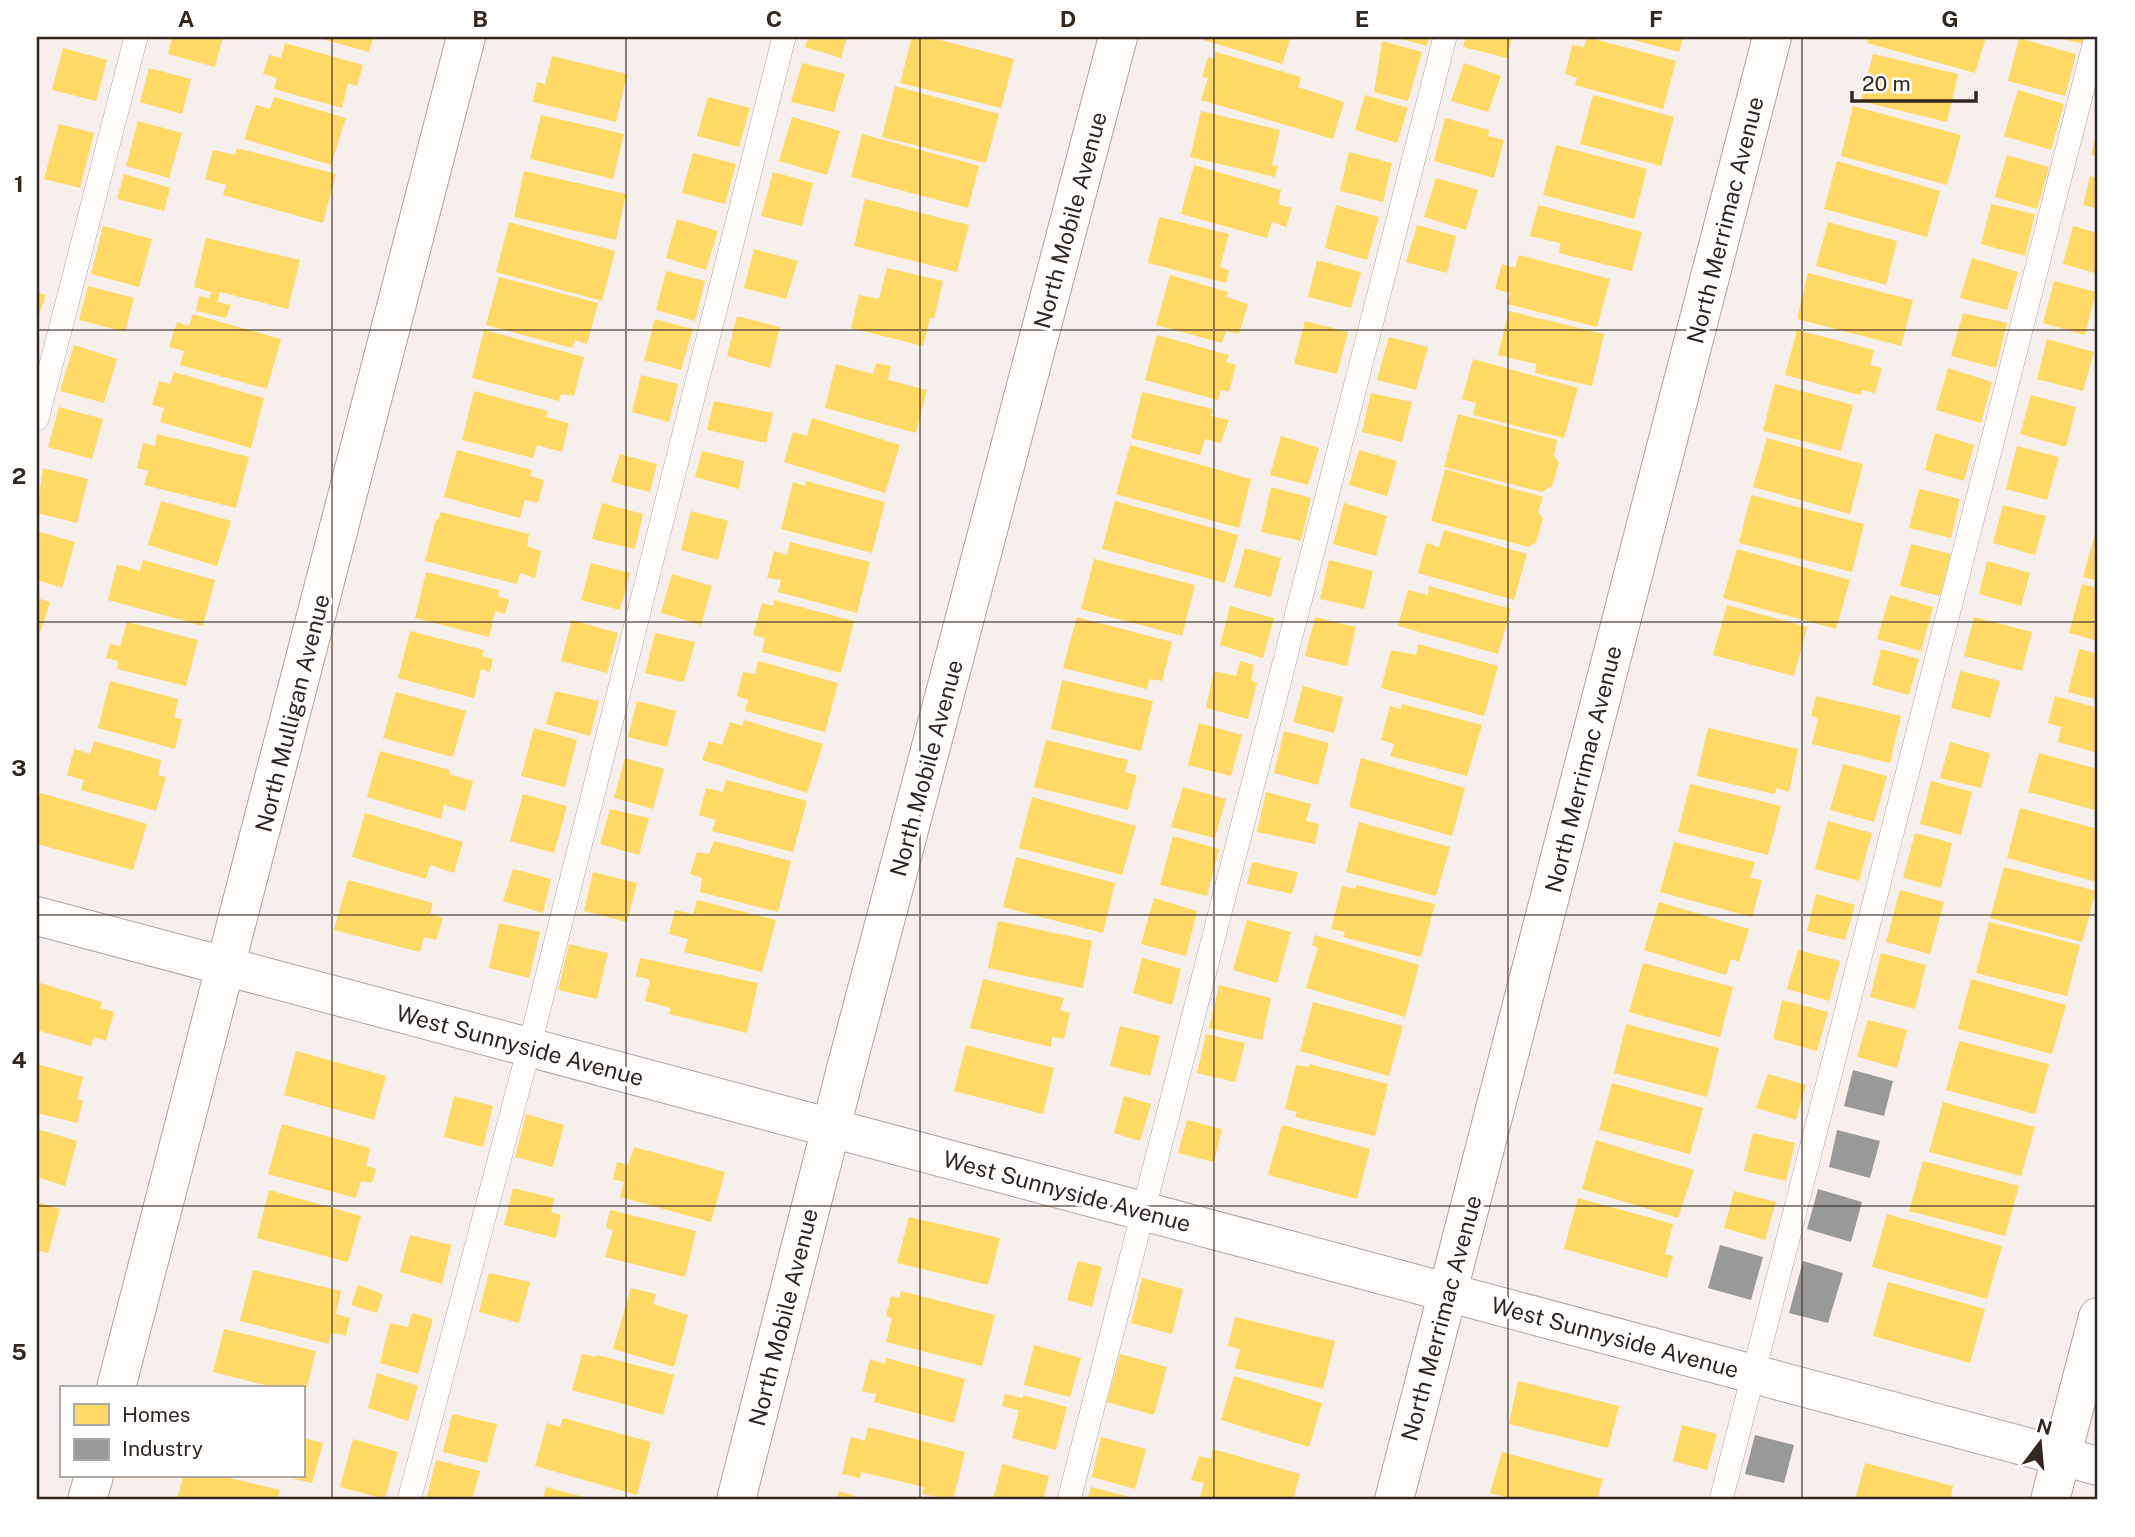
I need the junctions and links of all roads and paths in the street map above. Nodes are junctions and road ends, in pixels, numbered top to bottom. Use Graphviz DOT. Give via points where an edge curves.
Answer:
graph roads {
  1 [pos="136,37"];
  2 [pos="466,37"];
  3 [pos="784,37"];
  4 [pos="1118,37"];
  5 [pos="1445,37"];
  6 [pos="1772,37"];
  7 [pos="2096,37"];
  8 [pos="37,419"];
  9 [pos="37,916"];
  10 [pos="226,967"];
  11 [pos="529,1048"];
  12 [pos="831,1128"];
  13 [pos="1144,1212"];
  14 [pos="1448,1293"];
  15 [pos="2098,1317"];
  16 [pos="1753,1374"];
  17 [pos="118,1386"];
  18 [pos="2062,1456"];
  19 [pos="2098,1466"];
  20 [pos="94,1478"];
  21 [pos="88,1500"];
  22 [pos="409,1500"];
  23 [pos="736,1500"];
  24 [pos="1069,1500"];
  25 [pos="1394,1500"];
  26 [pos="1720,1500"];
  27 [pos="2050,1500"];
  1 -- 8 [label="lane"];
  2 -- 10 [label="street, North Mulligan Avenue"];
  3 -- 11 [label="lane"];
  4 -- 12 [label="street, North Mobile Avenue"];
  5 -- 13 [label="lane"];
  6 -- 14 [label="street, North Merrimac Avenue"];
  7 -- 16 [label="lane"];
  9 -- 10 [label="street, West Sunnyside Avenue"];
  10 -- 11 [label="street, West Sunnyside Avenue"];
  10 -- 17 [label="street, North Mulligan Avenue"];
  11 -- 12 [label="street, West Sunnyside Avenue"];
  11 -- 22 [label="lane"];
  12 -- 13 [label="street, West Sunnyside Avenue"];
  12 -- 23 [label="street, North Mobile Avenue"];
  13 -- 14 [label="street, West Sunnyside Avenue"];
  13 -- 24 [label="lane"];
  14 -- 16 [label="street, West Sunnyside Avenue"];
  14 -- 25 [label="street, North Merrimac Avenue"];
  15 -- 18 [label="street"];
  16 -- 18 [label="street, West Sunnyside Avenue"];
  16 -- 26 [label="lane"];
  18 -- 19 [label="street, West Sunnyside Avenue"];
  18 -- 27 [label="street"];
  20 -- 21 [label="street"];
}
